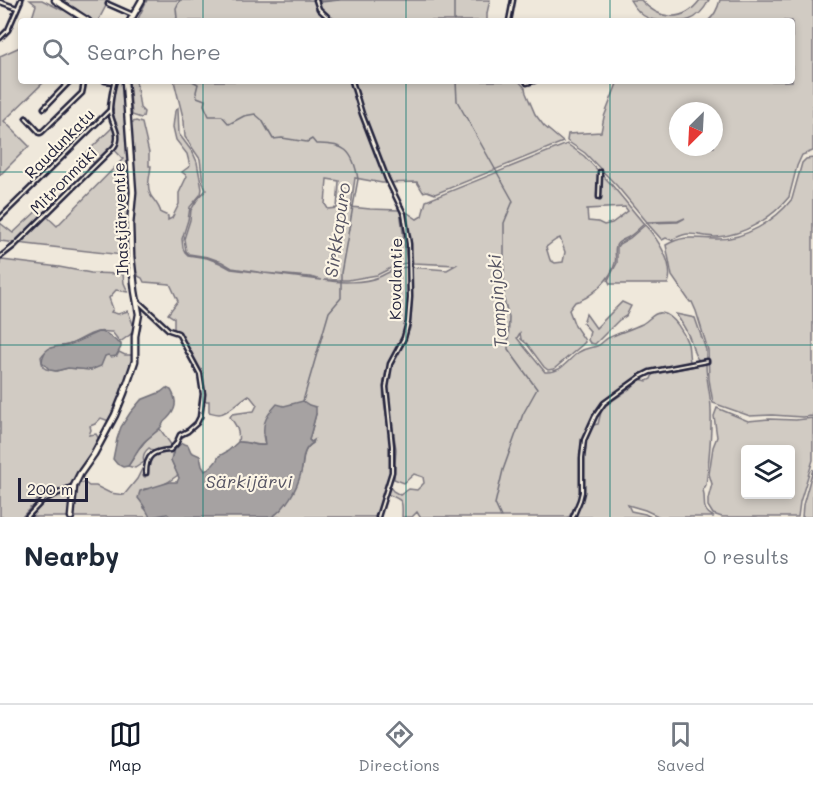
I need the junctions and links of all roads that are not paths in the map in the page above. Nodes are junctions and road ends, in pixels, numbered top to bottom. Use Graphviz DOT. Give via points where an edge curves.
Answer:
graph roads {
  1 [pos="21,0"];
  2 [pos="55,0"];
  3 [pos="142,0"];
  4 [pos="316,0"];
  5 [pos="513,0"];
  6 [pos="0,2"];
  7 [pos="108,4"];
  8 [pos="17,8"];
  9 [pos="134,16"];
  10 [pos="83,18"];
  11 [pos="329,18"];
  12 [pos="510,18"];
  13 [pos="0,38"];
  14 [pos="67,84"];
  15 [pos="84,84"];
  16 [pos="114,84"];
  17 [pos="125,84"];
  18 [pos="353,84"];
  19 [pos="44,108"];
  20 [pos="110,110"];
  21 [pos="26,118"];
  22 [pos="600,172"];
  23 [pos="599,197"];
  24 [pos="0,218"];
  25 [pos="0,257"];
  26 [pos="137,300"];
  27 [pos="707,361"];
  28 [pos="146,473"];
  29 [pos="74,486"];
  30 [pos="27,517"];
  31 [pos="70,517"];
  32 [pos="378,517"];
  33 [pos="573,517"];
  1 -- 8 [label="street"];
  2 -- 10 [label="street"];
  3 -- 9 [label="street"];
  4 -- 11 [label="street"];
  5 -- 12 [label="street"];
  6 -- 8 [label="street"];
  7 -- 9 [label="street"];
  8 -- 13 [label="street" via="8,30"];
  14 -- 19 [label="street"];
  15 -- 21 [label="street" via="82,93 42,132"];
  16 -- 20 [label="street"];
  17 -- 26 [label="street, Ihastjärventie" via="133,192 131,256"];
  18 -- 32 [label="street, Kovalantie" via="387,179 404,214 409,244 408,322 390,364 386,387 392,472"];
  20 -- 24 [label="street, Raudunkatu"];
  20 -- 25 [label="street, Mitronmäki" via="118,141 114,147"];
  22 -- 23 [label="street"];
  26 -- 28 [label="street" via="169,330 178,333 200,374 203,394 197,423 180,435 170,450 152,454"];
  26 -- 29 [label="street, Ihastjärventie" via="135,361 115,415"];
  27 -- 33 [label="street" via="650,372 604,403 594,416 582,448 582,492"];
  29 -- 30 [label="street" via="43,500"];
  29 -- 31 [label="street, Ihastjärventie"];
}
